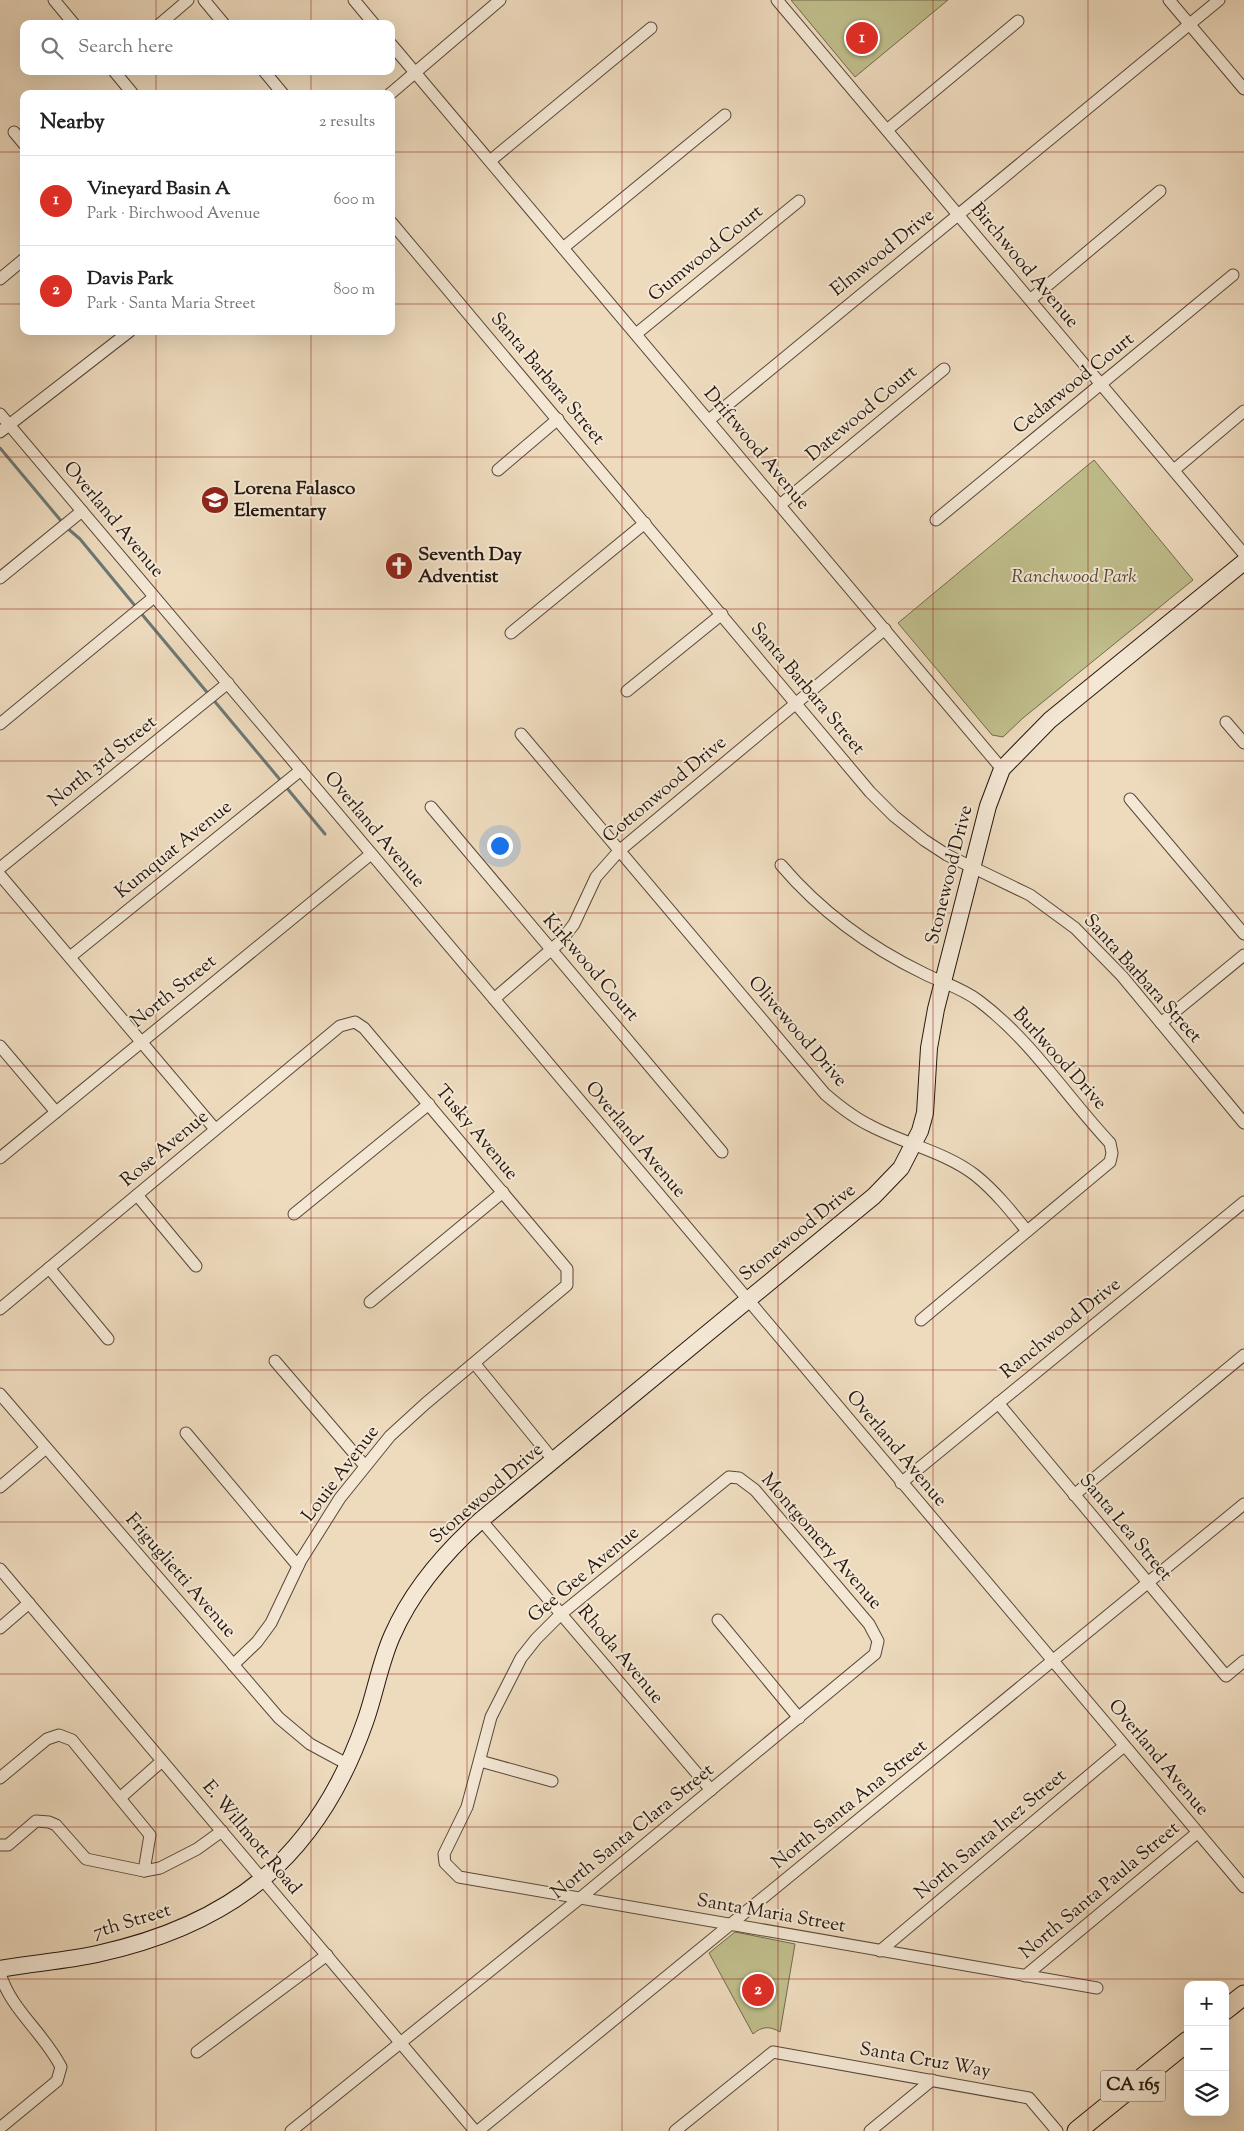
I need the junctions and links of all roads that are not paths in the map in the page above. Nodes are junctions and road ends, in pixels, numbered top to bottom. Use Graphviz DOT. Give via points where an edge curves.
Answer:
graph roads {
  1 [pos="54,0"];
  2 [pos="188,0"];
  3 [pos="204,0"];
  4 [pos="354,0"];
  5 [pos="500,0"];
  6 [pos="777,0"];
  7 [pos="1169,0"];
  8 [pos="1219,0"];
  9 [pos="71,20"];
  10 [pos="165,20"];
  11 [pos="221,20"];
  12 [pos="371,20"];
  13 [pos="1018,21"];
  14 [pos="1190,25"];
  15 [pos="652,28"];
  16 [pos="395,49"];
  17 [pos="415,72"];
  18 [pos="117,75"];
  19 [pos="267,75"];
  20 [pos="1244,89"];
  21 [pos="130,90"];
  22 [pos="280,90"];
  23 [pos="395,90"];
  24 [pos="725,115"];
  25 [pos="887,130"];
  26 [pos="14,132"];
  27 [pos="20,139"];
  28 [pos="486,157"];
  29 [pos="1160,192"];
  30 [pos="799,201"];
  31 [pos="958,214"];
  32 [pos="395,227"];
  33 [pos="563,248"];
  34 [pos="20,262"];
  35 [pos="1233,275"];
  36 [pos="0,279"];
  37 [pos="1030,300"];
  38 [pos="636,334"];
  39 [pos="125,335"];
  40 [pos="944,370"];
  41 [pos="1102,384"];
  42 [pos="1244,411"];
  43 [pos="0,414"];
  44 [pos="558,419"];
  45 [pos="709,420"];
  46 [pos="4,428"];
  47 [pos="498,470"];
  48 [pos="1174,470"];
  49 [pos="780,505"];
  50 [pos="82,511"];
  51 [pos="936,520"];
  52 [pos="645,523"];
  53 [pos="1244,554"];
  54 [pos="1244,562"];
  55 [pos="0,578"];
  56 [pos="154,597"];
  57 [pos="722,614"];
  58 [pos="885,629"];
  59 [pos="511,633"];
  60 [pos="228,684"];
  61 [pos="627,691"];
  62 [pos="796,702"];
  63 [pos="1226,722"];
  64 [pos="0,724"];
  65 [pos="521,734"];
  66 [pos="1244,743"];
  67 [pos="1002,769"];
  68 [pos="301,770"];
  69 [pos="1130,799"];
  70 [pos="431,807"];
  71 [pos="619,851"];
  72 [pos="371,854"];
  73 [pos="781,865"];
  74 [pos="973,866"];
  75 [pos="0,868"];
  76 [pos="0,875"];
  77 [pos="1244,934"];
  78 [pos="552,950"];
  79 [pos="1244,955"];
  80 [pos="70,957"];
  81 [pos="944,981"];
  82 [pos="494,999"];
  83 [pos="355,1022"];
  84 [pos="1161,1024"];
  85 [pos="142,1042"];
  86 [pos="0,1046"];
  87 [pos="429,1104"];
  88 [pos="56,1112"];
  89 [pos="1244,1123"];
  90 [pos="215,1129"];
  91 [pos="914,1144"];
  92 [pos="722,1152"];
  93 [pos="0,1158"];
  94 [pos="503,1192"];
  95 [pos="137,1195"];
  96 [pos="1244,1202"];
  97 [pos="294,1214"];
  98 [pos="1027,1231"];
  99 [pos="196,1266"];
  100 [pos="49,1268"];
  101 [pos="566,1269"];
  102 [pos="747,1300"];
  103 [pos="370,1302"];
  104 [pos="0,1309"];
  105 [pos="921,1320"];
  106 [pos="108,1339"];
  107 [pos="1244,1355"];
  108 [pos="275,1361"];
  109 [pos="475,1364"];
  110 [pos="0,1394"];
  111 [pos="998,1403"];
  112 [pos="186,1433"];
  113 [pos="46,1448"];
  114 [pos="554,1461"];
  115 [pos="365,1466"];
  116 [pos="729,1477"];
  117 [pos="902,1483"];
  118 [pos="0,1487"];
  119 [pos="1074,1495"];
  120 [pos="1244,1504"];
  121 [pos="482,1520"];
  122 [pos="298,1566"];
  123 [pos="0,1569"];
  124 [pos="1148,1583"];
  125 [pos="29,1603"];
  126 [pos="561,1614"];
  127 [pos="718,1620"];
  128 [pos="0,1628"];
  129 [pos="878,1641"];
  130 [pos="1053,1661"];
  131 [pos="1244,1661"];
  132 [pos="234,1665"];
  133 [pos="799,1718"];
  134 [pos="1124,1746"];
  135 [pos="162,1761"];
  136 [pos="480,1762"];
  137 [pos="347,1764"];
  138 [pos="0,1778"];
  139 [pos="552,1781"];
  140 [pos="711,1790"];
  141 [pos="120,1798"];
  142 [pos="222,1831"];
  143 [pos="1198,1833"];
  144 [pos="0,1845"];
  145 [pos="445,1863"];
  146 [pos="144,1871"];
  147 [pos="263,1880"];
  148 [pos="1244,1887"];
  149 [pos="579,1899"];
  150 [pos="731,1925"];
  151 [pos="880,1951"];
  152 [pos="327,1955"];
  153 [pos="0,1969"];
  154 [pos="0,1973"];
  155 [pos="1025,1976"];
  156 [pos="1097,1988"];
  157 [pos="1244,1995"];
  158 [pos="1229,2007"];
  159 [pos="400,2043"];
  160 [pos="1184,2044"];
  161 [pos="197,2052"];
  162 [pos="932,2080"];
  163 [pos="0,2128"];
  164 [pos="291,2131"];
  165 [pos="476,2131"];
  166 [pos="676,2131"];
  167 [pos="870,2131"];
  168 [pos="1057,2131"];
  169 [pos="1077,2131"];
  1 -- 9 [label="street"];
  2 -- 10 [label="street"];
  3 -- 11 [label="street"];
  4 -- 12 [label="street"];
  5 -- 17 [label="street"];
  6 -- 25 [label="street, Birchwood Avenue"];
  7 -- 14 [label="street"];
  8 -- 14 [label="street, Elmwood Drive"];
  13 -- 25 [label="street"];
  14 -- 20 [label="street"];
  14 -- 31 [label="street, Elmwood Drive"];
  15 -- 28 [label="street"];
  16 -- 17 [label="street, Driftwood Avenue"];
  17 -- 23 [label="street"];
  17 -- 28 [label="street, Driftwood Avenue"];
  18 -- 21 [label="street"];
  19 -- 22 [label="street"];
  24 -- 33 [label="street"];
  25 -- 31 [label="street, Birchwood Avenue"];
  26 -- 27 [label="street"];
  28 -- 33 [label="street, Driftwood Avenue"];
  29 -- 37 [label="street"];
  30 -- 38 [label="street, Gumwood Court"];
  31 -- 37 [label="street, Birchwood Avenue"];
  31 -- 45 [label="street, Elmwood Drive"];
  32 -- 44 [label="street, Santa Barbara Street"];
  33 -- 38 [label="street, Driftwood Avenue"];
  34 -- 36 [label="street"];
  35 -- 41 [label="street, Cedarwood Court"];
  37 -- 41 [label="street, Birchwood Avenue"];
  38 -- 45 [label="street, Driftwood Avenue"];
  39 -- 46 [label="street"];
  40 -- 49 [label="street, Datewood Court"];
  41 -- 48 [label="street, Birchwood Avenue"];
  41 -- 51 [label="street, Cedarwood Court"];
  42 -- 48 [label="street"];
  43 -- 46 [label="street, Overland Avenue"];
  44 -- 47 [label="street"];
  44 -- 52 [label="street, Santa Barbara Street"];
  45 -- 49 [label="street, Driftwood Avenue"];
  46 -- 50 [label="street, Overland Avenue"];
  48 -- 53 [label="street, Birchwood Avenue"];
  49 -- 58 [label="street, Driftwood Avenue"];
  50 -- 55 [label="street"];
  50 -- 56 [label="street, Overland Avenue"];
  52 -- 57 [label="street, Santa Barbara Street"];
  52 -- 59 [label="street"];
  54 -- 67 [label="street, Stonewood Drive" via="1050,720"];
  56 -- 60 [label="street, Overland Avenue"];
  56 -- 64 [label="street"];
  57 -- 61 [label="street"];
  57 -- 62 [label="street, Santa Barbara Street"];
  58 -- 62 [label="street, Cottonwood Drive"];
  58 -- 67 [label="street, Driftwood Avenue"];
  60 -- 68 [label="street, Overland Avenue"];
  60 -- 75 [label="street, North 3rd Street"];
  62 -- 71 [label="street, Cottonwood Drive"];
  62 -- 74 [label="street, Santa Barbara Street" via="870,792 894,816 939,850"];
  63 -- 66 [label="street"];
  65 -- 71 [label="street, Olivewood Drive"];
  67 -- 74 [label="street, Stonewood Drive" via="988,806"];
  68 -- 72 [label="street, Overland Avenue"];
  68 -- 80 [label="street, Kumquat Avenue"];
  69 -- 77 [label="street"];
  70 -- 78 [label="street, Kirkwood Court"];
  71 -- 78 [label="street, Cottonwood Drive" via="596,877 574,924"];
  71 -- 91 [label="street, Olivewood Drive" via="825,1094 864,1122"];
  72 -- 82 [label="street, Overland Avenue"];
  72 -- 85 [label="street, North Street"];
  73 -- 81 [label="street, Burlwood Drive" via="824,910 856,934"];
  74 -- 81 [label="street, Stonewood Drive"];
  74 -- 84 [label="street, Santa Barbara Street" via="1030,895 1075,928 1122,976"];
  76 -- 80 [label="street"];
  78 -- 82 [label="street, Cottonwood Drive"];
  78 -- 92 [label="street, Kirkwood Court"];
  79 -- 84 [label="street"];
  80 -- 85 [label="street"];
  81 -- 91 [label="street, Stonewood Drive" via="929,1048 925,1113"];
  81 -- 98 [label="street, Burlwood Drive" via="979,1000 1016,1032 1110,1143 1110,1162"];
  82 -- 102 [label="street, Overland Avenue"];
  83 -- 87 [label="street, Tusky Avenue" via="364,1028"];
  83 -- 90 [label="street, Rose Avenue" via="340,1026"];
  84 -- 89 [label="street, Santa Barbara Street"];
  85 -- 88 [label="street, North Street"];
  85 -- 90 [label="street"];
  86 -- 88 [label="street"];
  87 -- 94 [label="street, Tusky Avenue"];
  87 -- 97 [label="street"];
  88 -- 93 [label="street, North Street"];
  90 -- 95 [label="street, Rose Avenue"];
  91 -- 98 [label="street, Olivewood Drive" via="974,1174"];
  91 -- 102 [label="street, Stonewood Drive" via="901,1168 884,1187"];
  94 -- 101 [label="street, Tusky Avenue"];
  94 -- 103 [label="street"];
  95 -- 99 [label="street"];
  95 -- 100 [label="street, Rose Avenue"];
  96 -- 111 [label="street, Ranchwood Drive"];
  98 -- 105 [label="street"];
  100 -- 104 [label="street, Rose Avenue"];
  100 -- 106 [label="street"];
  101 -- 109 [label="street, Louie Avenue" via="568,1285"];
  102 -- 114 [label="street, Stonewood Drive"];
  102 -- 117 [label="street, Overland Avenue"];
  107 -- 119 [label="street"];
  108 -- 115 [label="street"];
  109 -- 114 [label="street"];
  109 -- 115 [label="street, Louie Avenue" via="390,1436"];
  110 -- 113 [label="street, Friguglietti Avenue"];
  111 -- 117 [label="street, Ranchwood Drive"];
  111 -- 119 [label="street, Santa Lea Street"];
  112 -- 122 [label="street"];
  113 -- 118 [label="street"];
  113 -- 132 [label="street, Friguglietti Avenue"];
  114 -- 121 [label="street, Stonewood Drive"];
  115 -- 122 [label="street, Louie Avenue" via="340,1498"];
  116 -- 126 [label="street, Gee Gee Avenue"];
  116 -- 129 [label="street, Montgomery Avenue" via="740,1478 755,1490 869,1624"];
  117 -- 130 [label="street, Overland Avenue"];
  119 -- 124 [label="street, Santa Lea Street"];
  120 -- 124 [label="street, North Santa Ana Street"];
  121 -- 126 [label="street, Rhoda Avenue"];
  121 -- 137 [label="street, Stonewood Drive" via="439,1561 407,1606 392,1636 370,1709"];
  122 -- 132 [label="street, Louie Avenue" via="271,1623"];
  123 -- 125 [label="street, E. Willmott Road"];
  124 -- 130 [label="street, North Santa Ana Street"];
  124 -- 131 [label="street, Santa Lea Street" via="1226,1676"];
  125 -- 128 [label="street"];
  125 -- 135 [label="street, E. Willmott Road"];
  126 -- 136 [label="street, Gee Gee Avenue" via="536,1639 508,1680 491,1717"];
  126 -- 140 [label="street, Rhoda Avenue"];
  127 -- 133 [label="street"];
  129 -- 133 [label="street, North Santa Clara Street" via="875,1654"];
  130 -- 134 [label="street, Overland Avenue"];
  130 -- 150 [label="street, North Santa Ana Street"];
  132 -- 137 [label="street, Friguglietti Avenue" via="286,1725 310,1744"];
  133 -- 140 [label="street, North Santa Clara Street"];
  134 -- 143 [label="street, Overland Avenue"];
  134 -- 151 [label="street, North Santa Inez Street"];
  135 -- 141 [label="street"];
  135 -- 142 [label="street, E. Willmott Road"];
  136 -- 139 [label="street"];
  136 -- 145 [label="street, Gee Gee Avenue" via="463,1817 447,1844"];
  137 -- 147 [label="street, Stonewood Drive" via="312,1827"];
  138 -- 141 [label="street" via="47,1739 59,1735 72,1740"];
  140 -- 149 [label="street, North Santa Clara Street"];
  141 -- 146 [label="street" via="150,1835"];
  142 -- 146 [label="street" via="197,1849 160,1868"];
  142 -- 147 [label="street, E. Willmott Road"];
  143 -- 148 [label="street, Overland Avenue"];
  143 -- 155 [label="street, North Santa Paula Street"];
  144 -- 146 [label="street" via="8,1845 36,1822 49,1822 56,1825 86,1859"];
  145 -- 149 [label="street, Santa Maria Street" via="459,1876"];
  147 -- 152 [label="street, E. Willmott Road"];
  147 -- 153 [label="street, 7th Street" via="207,1917 156,1937 95,1954"];
  149 -- 150 [label="street, Santa Maria Street"];
  149 -- 159 [label="street, North Santa Clara Street"];
  150 -- 151 [label="street, Santa Maria Street"];
  150 -- 165 [label="street, North Santa Ana Street"];
  151 -- 155 [label="street, Santa Maria Street"];
  152 -- 159 [label="street, E. Willmott Road"];
  152 -- 161 [label="street"];
  154 -- 163 [label="street" via="7,1994 52,2050 61,2067 57,2081"];
  155 -- 156 [label="street, Santa Maria Street"];
  157 -- 158 [label="main road"];
  159 -- 164 [label="street, North Santa Clara Street"];
  159 -- 165 [label="street, E. Willmott Road"];
  160 -- 169 [label="main road, CA 165"];
  162 -- 166 [label="street, Santa Cruz Way" via="773,2052"];
  162 -- 167 [label="street"];
  162 -- 168 [label="street, Santa Cruz Way" via="1030,2098"];
}
